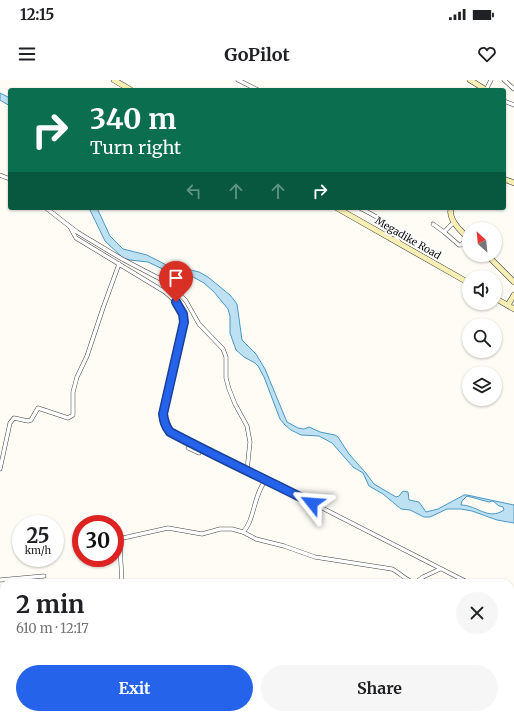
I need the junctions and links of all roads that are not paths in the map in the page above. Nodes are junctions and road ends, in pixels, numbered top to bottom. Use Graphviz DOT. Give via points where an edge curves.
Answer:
graph roads {
  1 [pos="114,80"];
  2 [pos="238,80"];
  3 [pos="470,80"];
  4 [pos="504,80"];
  5 [pos="128,88"];
  6 [pos="254,88"];
  7 [pos="483,88"];
  8 [pos="514,89"];
  9 [pos="49,210"];
  10 [pos="341,210"];
  11 [pos="364,210"];
  12 [pos="451,210"];
  13 [pos="454,222"];
  14 [pos="433,224"];
  15 [pos="70,227"];
  16 [pos="444,232"];
  17 [pos="462,232"];
  18 [pos="400,243"];
  19 [pos="462,244"];
  20 [pos="494,262"];
  21 [pos="119,264"];
  22 [pos="462,279"];
  23 [pos="514,282"];
  24 [pos="514,295"];
  25 [pos="502,302"];
  26 [pos="508,305"];
  27 [pos="514,309"];
  28 [pos="188,448"];
  29 [pos="199,453"];
  30 [pos="0,469"];
  31 [pos="247,470"];
  32 [pos="266,480"];
  33 [pos="243,532"];
  34 [pos="440,568"];
  35 [pos="44,576"];
  36 [pos="21,579"];
  37 [pos="122,579"];
  38 [pos="407,579"];
  39 [pos="419,579"];
  40 [pos="461,579"];
  1 -- 5 [label="main road"];
  2 -- 6 [label="street"];
  3 -- 7 [label="main road"];
  4 -- 8 [label="street"];
  9 -- 15 [label="street"];
  10 -- 18 [label="main road, Megadike Road"];
  11 -- 18 [label="street" via="386,223"];
  12 -- 13 [label="main road" via="450,214"];
  13 -- 16 [label="street"];
  13 -- 17 [label="main road"];
  14 -- 16 [label="street"];
  15 -- 21 [label="street" via="76,238"];
  15 -- 31 [label="street" via="122,259 170,284 186,301 199,324 223,349 229,389 247,426 250,442"];
  16 -- 19 [label="street" via="460,245"];
  18 -- 22 [label="main road, Megadike Road"];
  20 -- 23 [label="main road"];
  21 -- 30 [label="street" via="87,356 77,377 73,392 73,415 68,418 38,408 32,420 12,419"];
  21 -- 31 [label="street" via="165,292 176,302 183,314 182,337 163,414 166,427 177,436"];
  24 -- 26 [label="main road"];
  25 -- 26 [label="main road"];
  26 -- 27 [label="main road"];
  28 -- 29 [label="street"];
  31 -- 32 [label="street"];
  32 -- 33 [label="street"];
  32 -- 34 [label="street"];
  33 -- 37 [label="street" via="226,529 202,534 168,528 126,536 120,541"];
  33 -- 38 [label="street" via="256,539 315,557 392,569"];
  34 -- 39 [label="street"];
  34 -- 40 [label="street"];
  35 -- 36 [label="street"];
}
